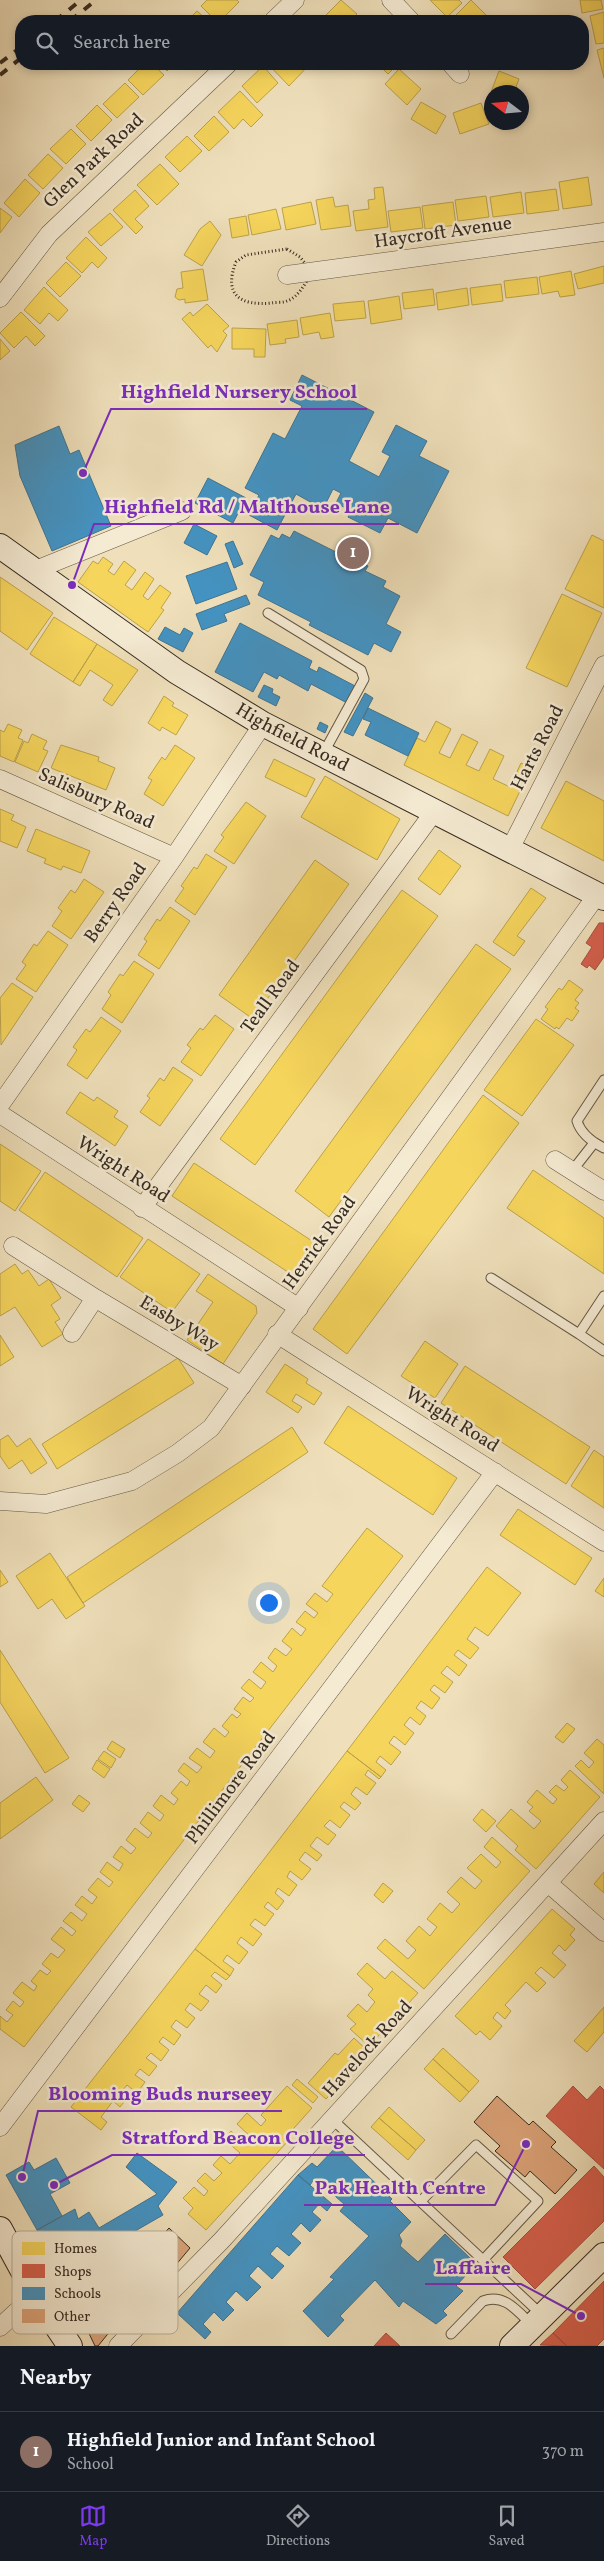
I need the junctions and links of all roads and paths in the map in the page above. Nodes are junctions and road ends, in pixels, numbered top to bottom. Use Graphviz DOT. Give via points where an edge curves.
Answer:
graph roads {
  1 [pos="295,0"];
  2 [pos="391,0"];
  3 [pos="279,15"];
  4 [pos="405,15"];
  5 [pos="222,70"];
  6 [pos="604,232"];
  7 [pos="287,275"];
  8 [pos="0,298"];
  9 [pos="182,511"];
  10 [pos="0,546"];
  11 [pos="33,571"];
  12 [pos="268,612"];
  13 [pos="604,665"];
  14 [pos="263,724"];
  15 [pos="323,755"];
  16 [pos="0,779"];
  17 [pos="434,812"];
  18 [pos="509,851"];
  19 [pos="174,857"];
  20 [pos="601,897"];
  21 [pos="604,1080"];
  22 [pos="0,1105"];
  23 [pos="0,1114"];
  24 [pos="594,1142"];
  25 [pos="604,1148"];
  26 [pos="555,1160"];
  27 [pos="572,1171"];
  28 [pos="604,1191"];
  29 [pos="142,1208"];
  30 [pos="13,1246"];
  31 [pos="492,1278"];
  32 [pos="604,1296"];
  33 [pos="95,1298"];
  34 [pos="299,1308"];
  35 [pos="72,1333"];
  36 [pos="277,1334"];
  37 [pos="579,1334"];
  38 [pos="604,1351"];
  39 [pos="242,1386"];
  40 [pos="495,1472"];
  41 [pos="0,1501"];
  42 [pos="604,1542"];
  43 [pos="604,1821"];
  44 [pos="548,1883"];
  45 [pos="604,1932"];
  46 [pos="332,2119"];
  47 [pos="0,2127"];
  48 [pos="421,2201"];
  49 [pos="0,2229"];
  50 [pos="12,2251"];
  51 [pos="604,2256"];
  52 [pos="484,2259"];
  53 [pos="178,2285"];
  54 [pos="12,2316"];
  55 [pos="538,2321"];
  56 [pos="0,2327"];
  57 [pos="50,2334"];
  58 [pos="62,2334"];
  59 [pos="130,2334"];
  60 [pos="451,2334"];
  61 [pos="54,2346"];
  62 [pos="70,2346"];
  63 [pos="118,2346"];
  64 [pos="512,2346"];
  1 -- 3 [label="street"];
  2 -- 4 [label="street"];
  5 -- 8 [label="street, Glen Park Road" via="49,234"];
  6 -- 7 [label="street, Haycroft Avenue"];
  9 -- 11 [label="street"];
  10 -- 11 [label="main road, Highfield Road"];
  11 -- 14 [label="main road, Highfield Road" via="177,672"];
  12 -- 15 [label="lane" via="364,674"];
  13 -- 18 [label="street, Harts Road"];
  14 -- 15 [label="main road, Highfield Road"];
  14 -- 19 [label="street, Berry Road"];
  15 -- 17 [label="main road, Highfield Road"];
  16 -- 19 [label="street, Salisbury Road"];
  17 -- 18 [label="main road, Highfield Road"];
  17 -- 29 [label="street, Teall Road"];
  18 -- 20 [label="main road, Highfield Road"];
  19 -- 22 [label="street, Berry Road"];
  20 -- 34 [label="street, Herrick Road"];
  21 -- 24 [label="lane" via="577,1121"];
  23 -- 29 [label="street, Wright Road"];
  24 -- 25 [label="lane"];
  24 -- 27 [label="lane"];
  26 -- 27 [label="street"];
  27 -- 28 [label="street"];
  29 -- 34 [label="street, Wright Road"];
  30 -- 33 [label="street, Easby Way"];
  31 -- 37 [label="lane"];
  32 -- 37 [label="lane"];
  33 -- 35 [label="street"];
  33 -- 39 [label="street, Easby Way"];
  34 -- 36 [label="street, Herrick Road"];
  36 -- 39 [label="street, Herrick Road"];
  36 -- 40 [label="street, Wright Road"];
  37 -- 38 [label="lane"];
  39 -- 41 [label="street, Herrick Road" via="211,1428 132,1481 46,1504"];
  40 -- 42 [label="street, Wright Road"];
  40 -- 47 [label="street, Phillimore Road"];
  43 -- 44 [label="street, Havelock Road"];
  44 -- 45 [label="street"];
  44 -- 46 [label="street, Havelock Road"];
  46 -- 48 [label="lane"];
  46 -- 53 [label="street, Havelock Road"];
  48 -- 52 [label="lane"];
  48 -- 52 [label="lane" via="476,2145 538,2201"];
  49 -- 50 [label="main road"];
  51 -- 55 [label="main road"];
  52 -- 55 [label="lane"];
  54 -- 56 [label="street"];
  55 -- 60 [label="lane" via="504,2300 489,2298"];
  55 -- 64 [label="main road"];
  57 -- 61 [label="main road"];
  58 -- 62 [label="main road"];
  59 -- 63 [label="street, Havelock Road"];
}
